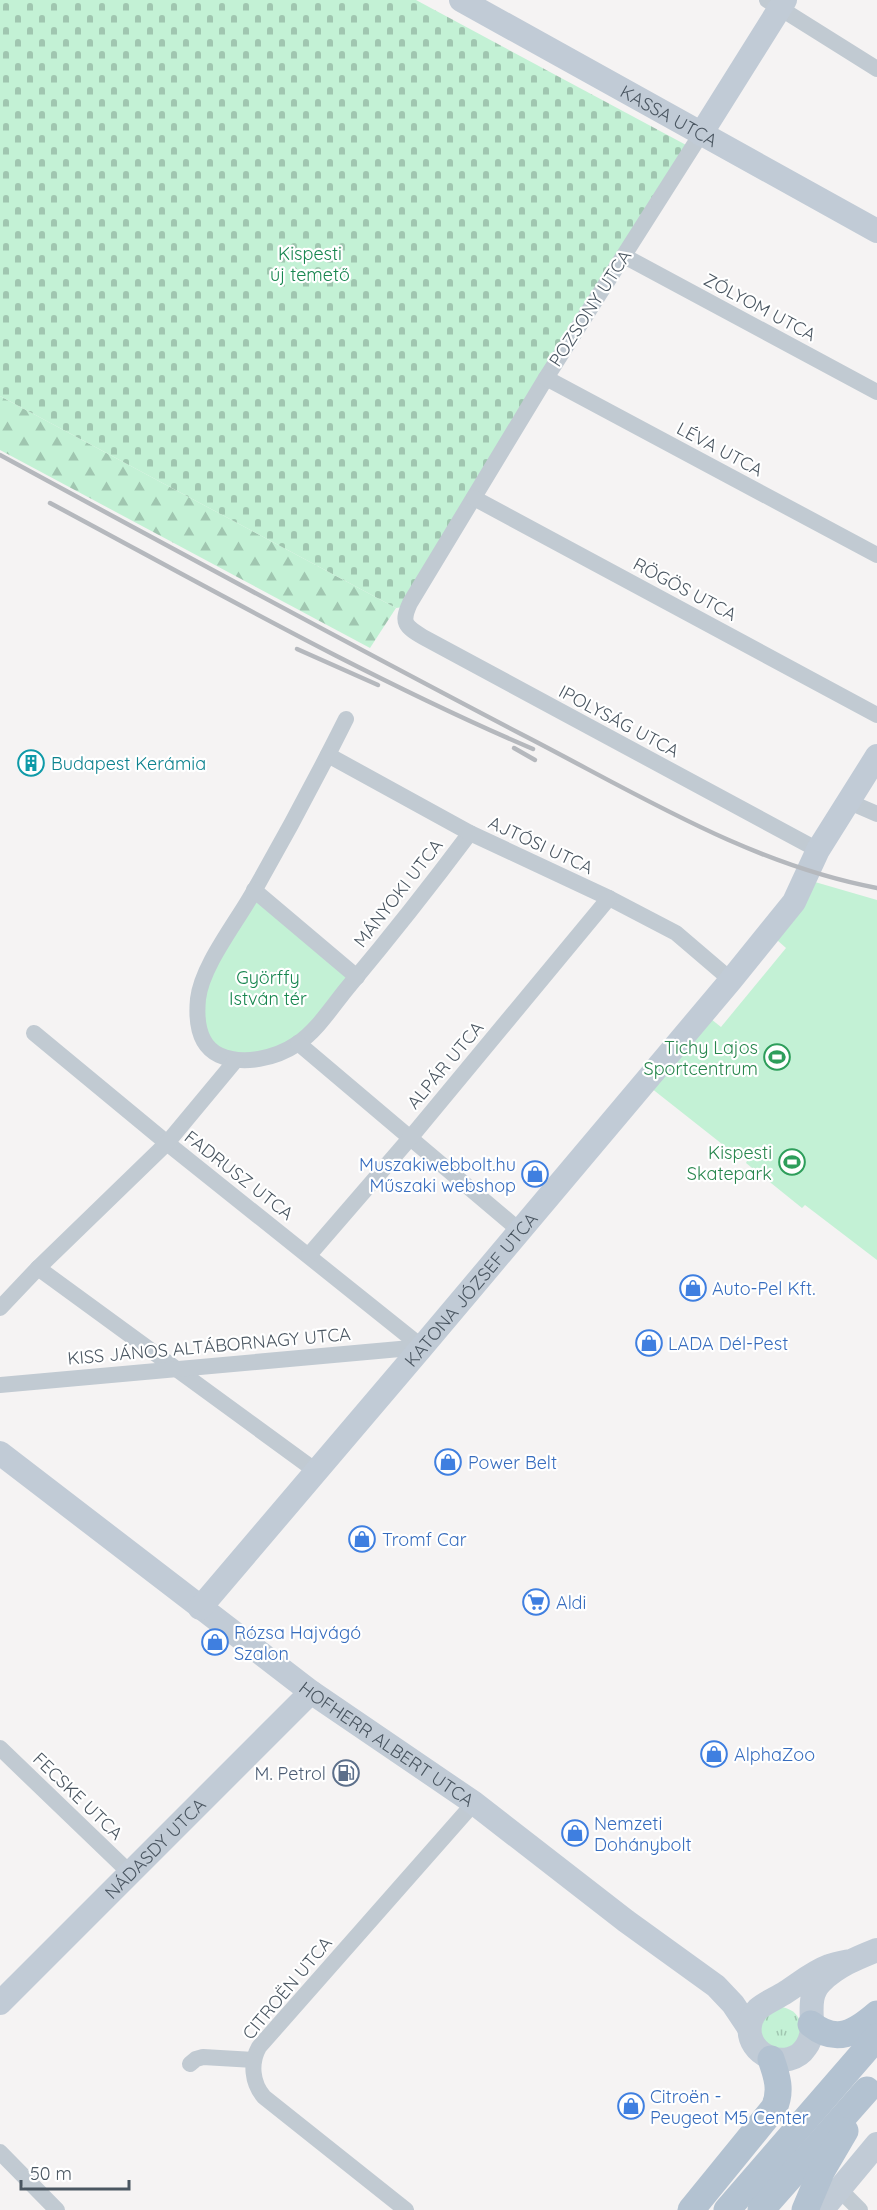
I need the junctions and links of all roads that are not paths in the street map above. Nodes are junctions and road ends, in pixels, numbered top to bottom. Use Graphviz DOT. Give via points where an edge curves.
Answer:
graph roads {
  1 [pos="461,0"];
  2 [pos="777,3"];
  3 [pos="877,69"];
  4 [pos="701,134"];
  5 [pos="877,231"];
  6 [pos="624,256"];
  7 [pos="546,378"];
  8 [pos="877,392"];
  9 [pos="474,498"];
  10 [pos="877,555"];
  11 [pos="404,621"];
  12 [pos="877,715"];
  13 [pos="346,719"];
  14 [pos="328,755"];
  15 [pos="877,756"];
  16 [pos="848,801"];
  17 [pos="877,814"];
  18 [pos="470,833"];
  19 [pos="818,850"];
  20 [pos="255,891"];
  21 [pos="609,898"];
  22 [pos="357,977"];
  23 [pos="731,980"];
  24 [pos="34,1033"];
  25 [pos="298,1043"];
  26 [pos="236,1060"];
  27 [pos="411,1137"];
  28 [pos="166,1143"];
  29 [pos="519,1230"];
  30 [pos="309,1255"];
  31 [pos="38,1268"];
  32 [pos="0,1308"];
  33 [pos="422,1347"];
  34 [pos="175,1368"];
  35 [pos="0,1385"];
  36 [pos="0,1453"];
  37 [pos="316,1471"];
  38 [pos="200,1608"];
  39 [pos="311,1692"];
  40 [pos="0,1748"];
  41 [pos="474,1803"];
  42 [pos="129,1872"];
  43 [pos="877,1950"];
  44 [pos="852,1961"];
  45 [pos="720,1990"];
  46 [pos="770,2001"];
  47 [pos="0,2003"];
  48 [pos="877,2014"];
  49 [pos="811,2023"];
  50 [pos="749,2028"];
  51 [pos="877,2037"];
  52 [pos="771,2059"];
  53 [pos="254,2060"];
  54 [pos="190,2064"];
  55 [pos="872,2084"];
  56 [pos="877,2144"];
  57 [pos="0,2152"];
  58 [pos="840,2190"];
  59 [pos="57,2210"];
  60 [pos="406,2210"];
  61 [pos="691,2210"];
  62 [pos="728,2210"];
  63 [pos="761,2210"];
  64 [pos="805,2210"];
  65 [pos="822,2210"];
  66 [pos="860,2210"];
  1 -- 4 [label="street, KASSA UTCA"];
  2 -- 3 [label="street"];
  2 -- 4 [label="street, POZSONY UTCA"];
  4 -- 5 [label="street, KASSA UTCA"];
  4 -- 6 [label="street, POZSONY UTCA"];
  6 -- 7 [label="street, POZSONY UTCA"];
  6 -- 8 [label="street, ZÓLYOM UTCA"];
  7 -- 9 [label="street, POZSONY UTCA"];
  7 -- 10 [label="street, LÉVA UTCA"];
  9 -- 11 [label="street, POZSONY UTCA" via="410,603"];
  9 -- 12 [label="street, RÖGÖS UTCA"];
  11 -- 19 [label="street, IPOLYSÁG UTCA" via="423,637"];
  13 -- 14 [label="street"];
  14 -- 18 [label="street, AJTÓSI UTCA"];
  14 -- 20 [label="street"];
  15 -- 16 [label="street, KATONA JÓZSEF UTCA"];
  16 -- 17 [label="street"];
  16 -- 19 [label="street, KATONA JÓZSEF UTCA"];
  18 -- 21 [label="street, AJTÓSI UTCA"];
  18 -- 22 [label="street, MÁNYOKI UTCA"];
  19 -- 23 [label="street, KATONA JÓZSEF UTCA" via="794,902"];
  20 -- 22 [label="street"];
  20 -- 26 [label="street" via="209,966 198,999 198,1021 206,1044 216,1054"];
  21 -- 23 [label="street, AJTÓSI UTCA" via="676,933"];
  21 -- 27 [label="street, ALPÁR UTCA"];
  22 -- 25 [label="street, MÁNYOKI UTCA"];
  23 -- 29 [label="street, KATONA JÓZSEF UTCA"];
  24 -- 28 [label="street, FADRUSZ UTCA"];
  25 -- 26 [label="street" via="269,1056"];
  25 -- 27 [label="street"];
  26 -- 28 [label="street"];
  27 -- 29 [label="street"];
  27 -- 30 [label="street, ALPÁR UTCA"];
  28 -- 30 [label="street, FADRUSZ UTCA"];
  28 -- 31 [label="street"];
  29 -- 33 [label="street, KATONA JÓZSEF UTCA"];
  30 -- 33 [label="street, FADRUSZ UTCA"];
  31 -- 32 [label="street"];
  31 -- 34 [label="street"];
  33 -- 34 [label="street, KISS JÁNOS ALTÁBORNAGY UTCA"];
  33 -- 37 [label="street, KATONA JÓZSEF UTCA"];
  34 -- 35 [label="street, KISS JÁNOS ALTÁBORNAGY UTCA"];
  34 -- 37 [label="street"];
  36 -- 38 [label="street, HOFHERR ALBERT UTCA"];
  37 -- 38 [label="street, KATONA JÓZSEF UTCA"];
  38 -- 39 [label="street, HOFHERR ALBERT UTCA"];
  39 -- 41 [label="street, HOFHERR ALBERT UTCA"];
  39 -- 42 [label="street, NÁDASDY UTCA"];
  40 -- 42 [label="street, FECSKE UTCA"];
  41 -- 45 [label="street, HOFHERR ALBERT UTCA"];
  41 -- 53 [label="street, CITROËN UTCA" via="259,2047"];
  42 -- 47 [label="street, NÁDASDY UTCA"];
  43 -- 44 [label="street"];
  44 -- 46 [label="street" via="816,1972"];
  44 -- 49 [label="street" via="819,1983 811,2004"];
  45 -- 46 [label="street, HOFHERR ALBERT UTCA"];
  45 -- 50 [label="street, HOFHERR ALBERT UTCA"];
  46 -- 49 [label="street" via="795,2002 805,2010"];
  46 -- 50 [label="street" via="754,2013"];
  48 -- 49 [label="main road" via="857,2030 841,2035 823,2032"];
  49 -- 52 [label="street" via="810,2040 799,2055 781,2061"];
  50 -- 52 [label="street" via="755,2047"];
  51 -- 62 [label="main road"];
  52 -- 61 [label="main road" via="779,2083 774,2108"];
  53 -- 54 [label="street" via="202,2057"];
  53 -- 60 [label="street, CITROËN UTCA" via="255,2083 264,2097"];
  55 -- 63 [label="main road"];
  55 -- 64 [label="main road" via="821,2172"];
  56 -- 58 [label="street"];
  57 -- 59 [label="street"];
  58 -- 65 [label="street"];
  58 -- 66 [label="street"];
}
